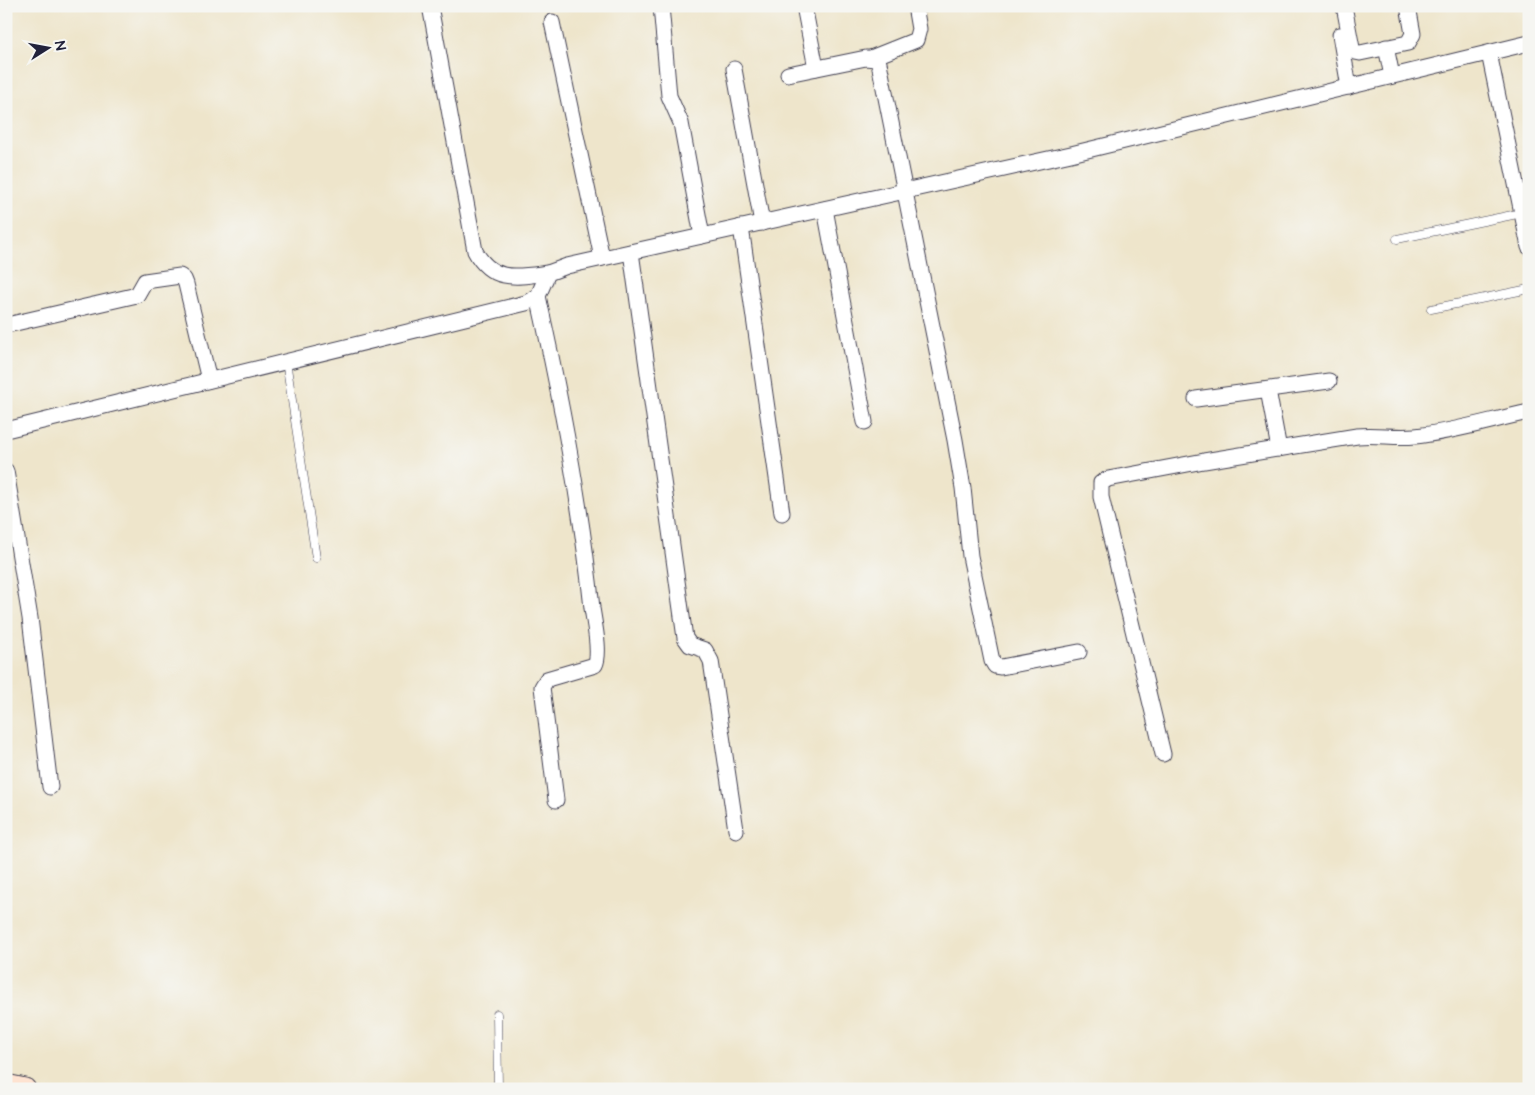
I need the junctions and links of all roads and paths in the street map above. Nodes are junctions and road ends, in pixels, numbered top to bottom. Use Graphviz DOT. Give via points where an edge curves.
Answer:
graph roads {
  1 [pos="430,6"];
  2 [pos="661,6"];
  3 [pos="804,6"];
  4 [pos="915,6"];
  5 [pos="1334,6"];
  6 [pos="1344,6"];
  7 [pos="1408,6"];
  8 [pos="552,22"];
  9 [pos="1529,43"];
  10 [pos="1386,47"];
  11 [pos="1489,53"];
  12 [pos="871,58"];
  13 [pos="816,68"];
  14 [pos="734,69"];
  15 [pos="788,74"];
  16 [pos="1392,76"];
  17 [pos="1349,87"];
  18 [pos="906,191"];
  19 [pos="825,209"];
  20 [pos="1522,212"];
  21 [pos="762,223"];
  22 [pos="741,228"];
  23 [pos="702,236"];
  24 [pos="1397,239"];
  25 [pos="1529,247"];
  26 [pos="631,252"];
  27 [pos="602,258"];
  28 [pos="548,273"];
  29 [pos="1529,289"];
  30 [pos="538,296"];
  31 [pos="1431,309"];
  32 [pos="7,325"];
  33 [pos="286,361"];
  34 [pos="209,380"];
  35 [pos="1329,381"];
  36 [pos="1268,390"];
  37 [pos="1196,399"];
  38 [pos="1529,412"];
  39 [pos="866,422"];
  40 [pos="6,430"];
  41 [pos="1280,449"];
  42 [pos="6,471"];
  43 [pos="782,513"];
  44 [pos="316,558"];
  45 [pos="1079,652"];
  46 [pos="1163,754"];
  47 [pos="50,787"];
  48 [pos="556,800"];
  49 [pos="736,830"];
  50 [pos="497,1014"];
  51 [pos="6,1085"];
  52 [pos="25,1089"];
  53 [pos="498,1089"];
  1 -- 28 [label="street" via="475,251 482,263 496,274 518,277"];
  2 -- 23 [label="street" via="669,96 682,124"];
  3 -- 13 [label="street"];
  4 -- 12 [label="street" via="919,29 916,40"];
  5 -- 17 [label="street"];
  6 -- 10 [label="street" via="1355,52"];
  7 -- 10 [label="street" via="1412,38 1408,43"];
  8 -- 27 [label="street"];
  9 -- 11 [label="street"];
  10 -- 16 [label="street"];
  11 -- 16 [label="street"];
  11 -- 20 [label="street"];
  12 -- 13 [label="street"];
  12 -- 18 [label="street" via="880,68"];
  13 -- 15 [label="street"];
  14 -- 21 [label="street"];
  16 -- 17 [label="street"];
  17 -- 18 [label="street"];
  18 -- 19 [label="street"];
  18 -- 45 [label="street" via="955,440 970,556 992,661 1001,667"];
  19 -- 21 [label="street"];
  19 -- 39 [label="street"];
  20 -- 24 [label="lane"];
  20 -- 25 [label="street"];
  21 -- 22 [label="street"];
  22 -- 23 [label="street"];
  22 -- 43 [label="street"];
  23 -- 26 [label="street"];
  26 -- 27 [label="street"];
  26 -- 49 [label="street" via="685,638 690,645 705,650 711,661"];
  27 -- 28 [label="street"];
  28 -- 30 [label="street"];
  29 -- 31 [label="lane"];
  30 -- 33 [label="street" via="526,303"];
  30 -- 48 [label="street" via="568,440 597,649 595,664 547,679 542,687"];
  32 -- 34 [label="street" via="137,295 145,281 180,276 186,284"];
  33 -- 34 [label="street"];
  33 -- 44 [label="lane"];
  34 -- 40 [label="street"];
  35 -- 36 [label="street"];
  36 -- 37 [label="street"];
  36 -- 41 [label="street"];
  38 -- 41 [label="street" via="1431,434 1406,437 1370,435"];
  41 -- 46 [label="street" via="1101,483 1101,497"];
  42 -- 47 [label="street" via="30,618"];
  50 -- 53 [label="lane"];
  51 -- 52 [label="main road"];
}
